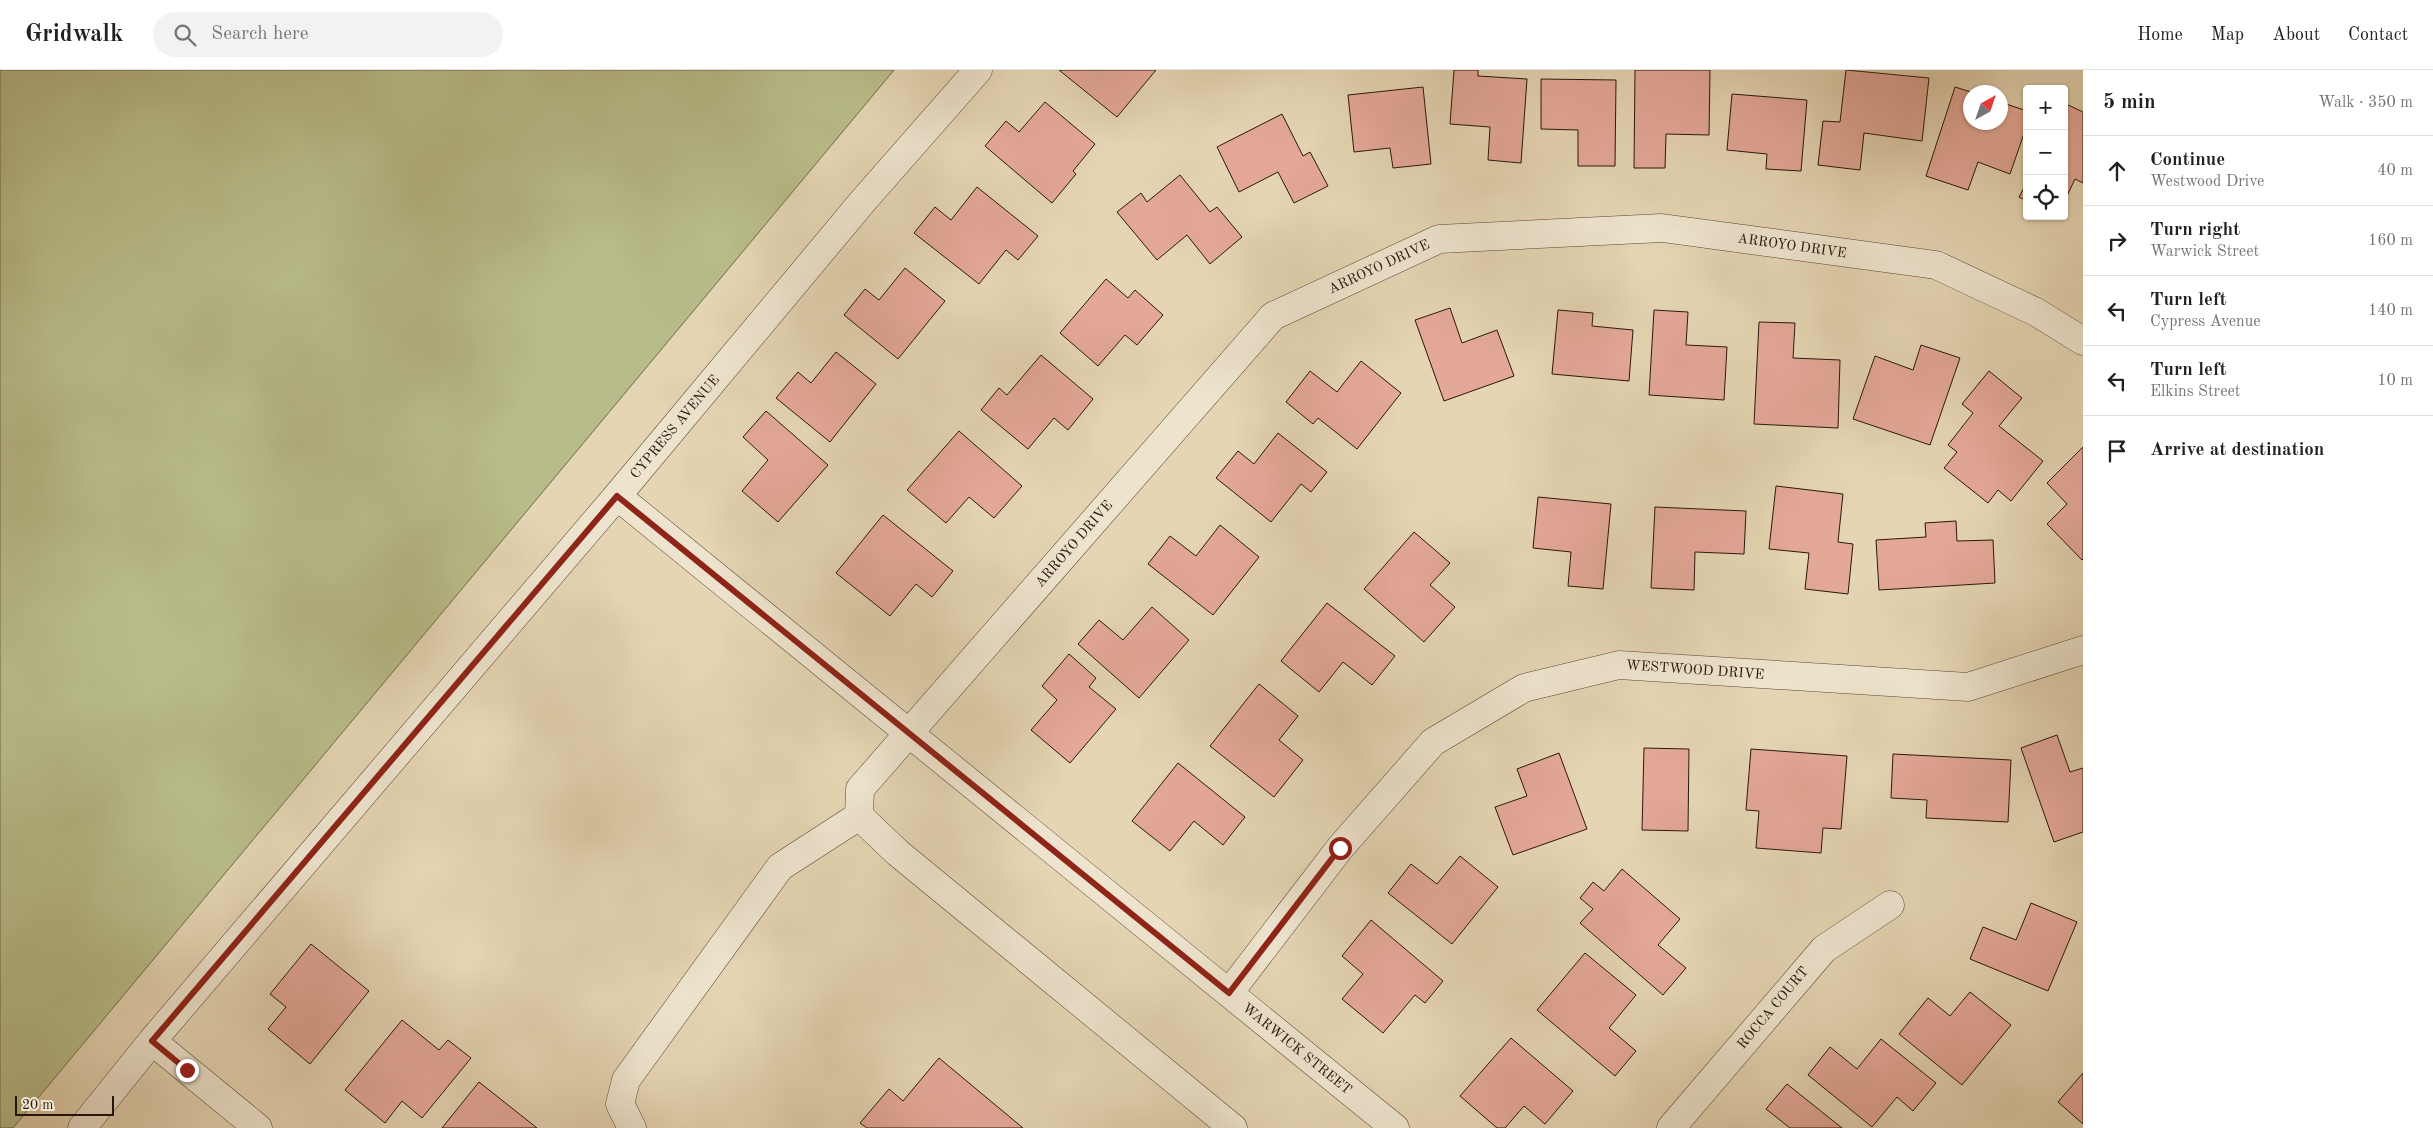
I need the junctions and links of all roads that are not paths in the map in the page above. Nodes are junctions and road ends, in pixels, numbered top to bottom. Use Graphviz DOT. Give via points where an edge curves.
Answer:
graph roads {
  1 [pos="978,70"];
  2 [pos="2083,341"];
  3 [pos="617,496"];
  4 [pos="2083,650"];
  5 [pos="908,733"];
  6 [pos="859,816"];
  7 [pos="1890,905"];
  8 [pos="1229,993"];
  9 [pos="152,1041"];
  10 [pos="82,1128"];
  11 [pos="258,1128"];
  12 [pos="632,1128"];
  13 [pos="1233,1128"];
  14 [pos="1394,1128"];
  15 [pos="1671,1128"];
  1 -- 3 [label="street, CYPRESS AVENUE" via="863,201"];
  2 -- 5 [label="street, ARROYO DRIVE" via="2036,312 1936,265 1662,228 1439,239 1273,316"];
  3 -- 5 [label="street, WARWICK STREET"];
  3 -- 9 [label="street, CYPRESS AVENUE"];
  4 -- 8 [label="street, WESTWOOD DRIVE" via="1968,687 1619,665 1524,688 1432,742 1340,848"];
  5 -- 6 [label="street, ARROYO DRIVE" via="860,789"];
  5 -- 8 [label="street, WARWICK STREET"];
  6 -- 12 [label="street" via="780,867 626,1080 620,1104"];
  6 -- 13 [label="street" via="898,853"];
  7 -- 15 [label="street, ROCCA COURT" via="1824,949"];
  8 -- 14 [label="street, WARWICK STREET"];
  9 -- 10 [label="street, CYPRESS AVENUE"];
  9 -- 11 [label="street"];
}
